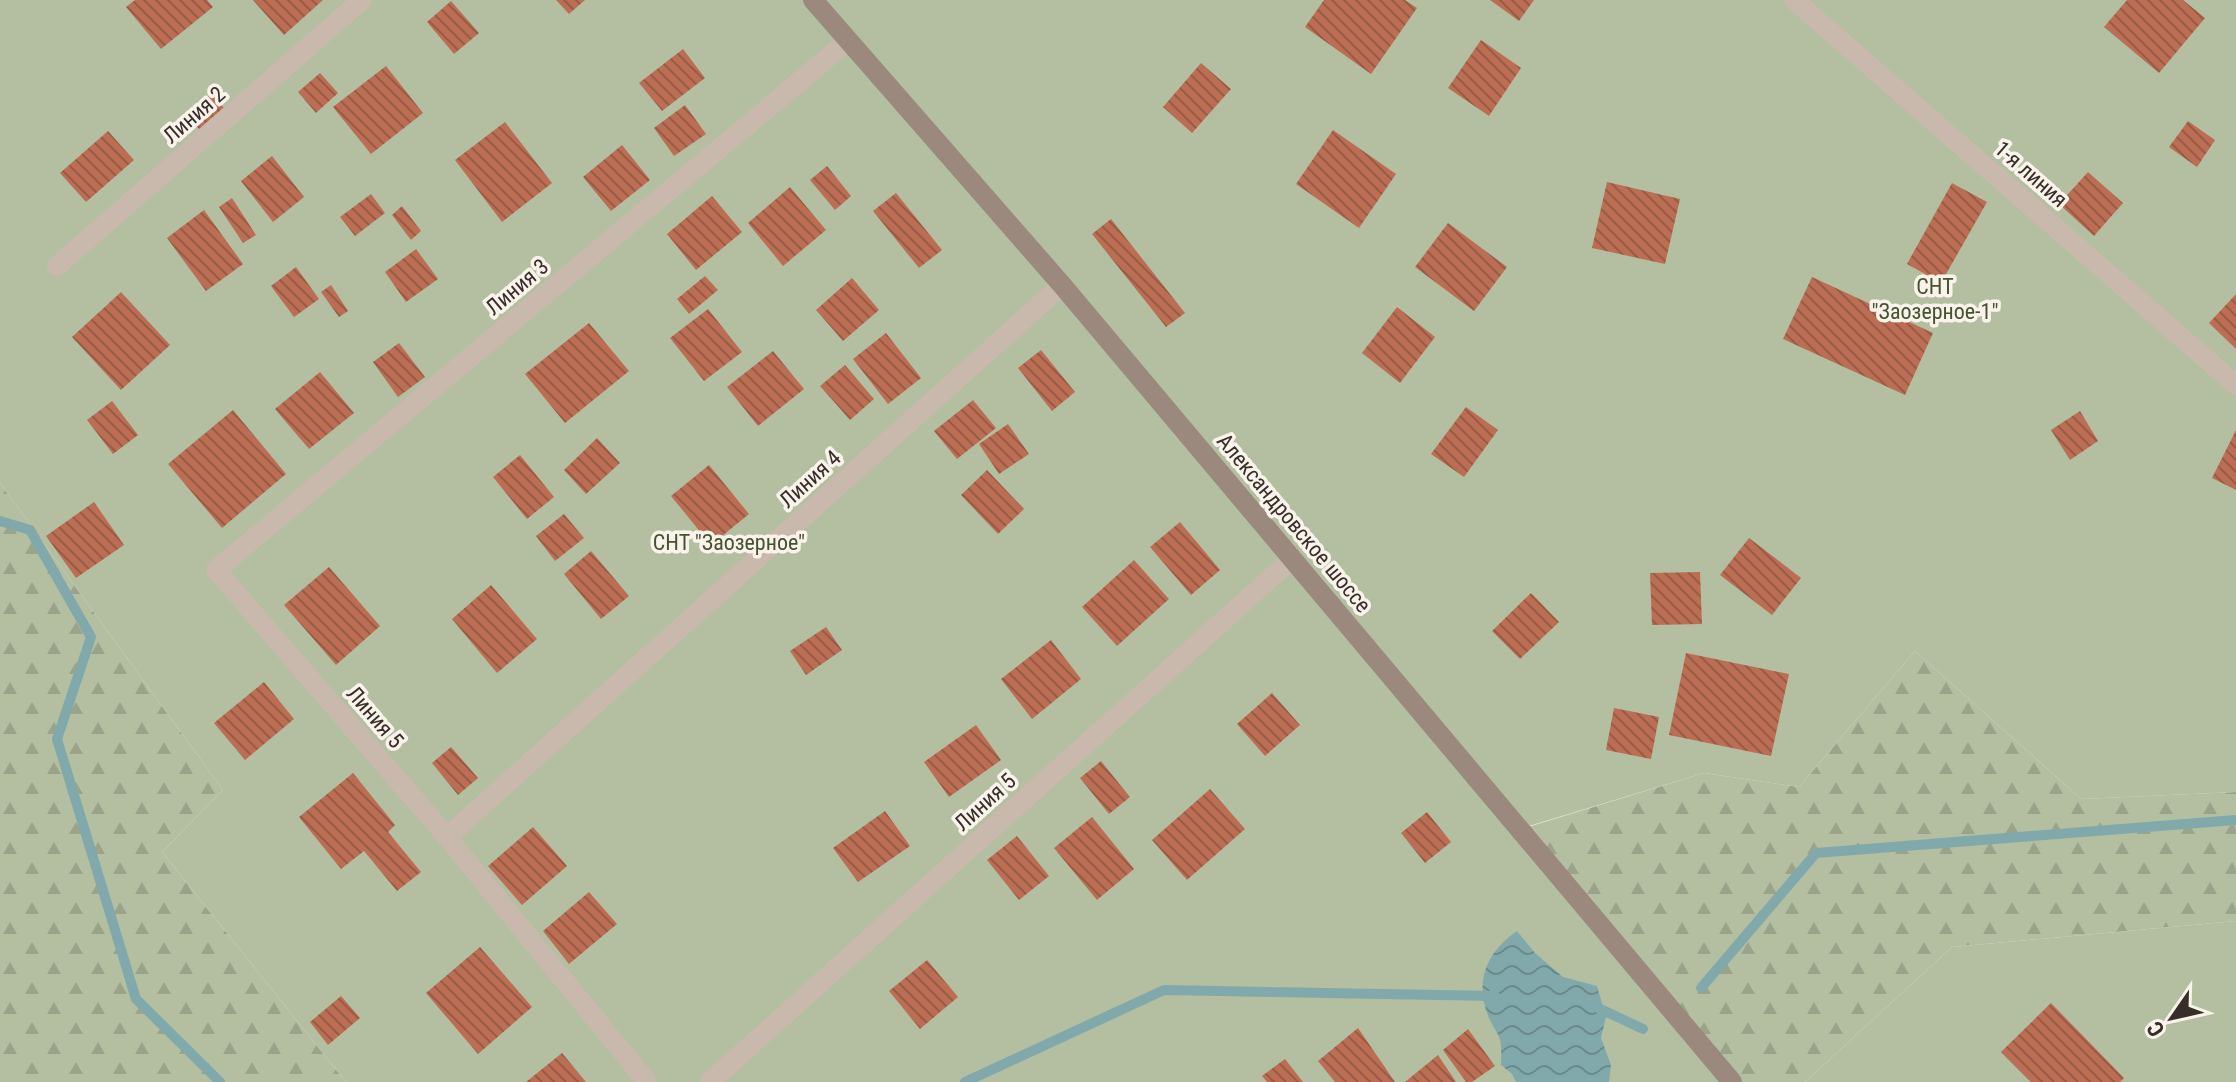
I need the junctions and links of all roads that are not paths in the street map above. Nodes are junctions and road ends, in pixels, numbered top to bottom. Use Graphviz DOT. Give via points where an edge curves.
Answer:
graph roads {
  1 [pos="362,0"];
  2 [pos="813,0"];
  3 [pos="1794,0"];
  4 [pos="849,40"];
  5 [pos="57,266"];
  6 [pos="1062,285"];
  7 [pos="2236,385"];
  8 [pos="1293,558"];
  9 [pos="216,570"];
  10 [pos="447,837"];
  11 [pos="647,1082"];
  12 [pos="710,1082"];
  13 [pos="1732,1082"];
  1 -- 5 [label="street, Линия 2"];
  2 -- 4 [label="street, Александровское шоссе"];
  3 -- 7 [label="street, 1-я линия"];
  4 -- 6 [label="street, Александровское шоссе"];
  4 -- 9 [label="street, Линия 3"];
  6 -- 8 [label="street, Александровское шоссе"];
  6 -- 10 [label="street, Линия 4"];
  8 -- 12 [label="street, Линия 5"];
  8 -- 13 [label="street, Александровское шоссе"];
  9 -- 10 [label="street, Линия 5"];
  10 -- 11 [label="street, Линия 5"];
}
